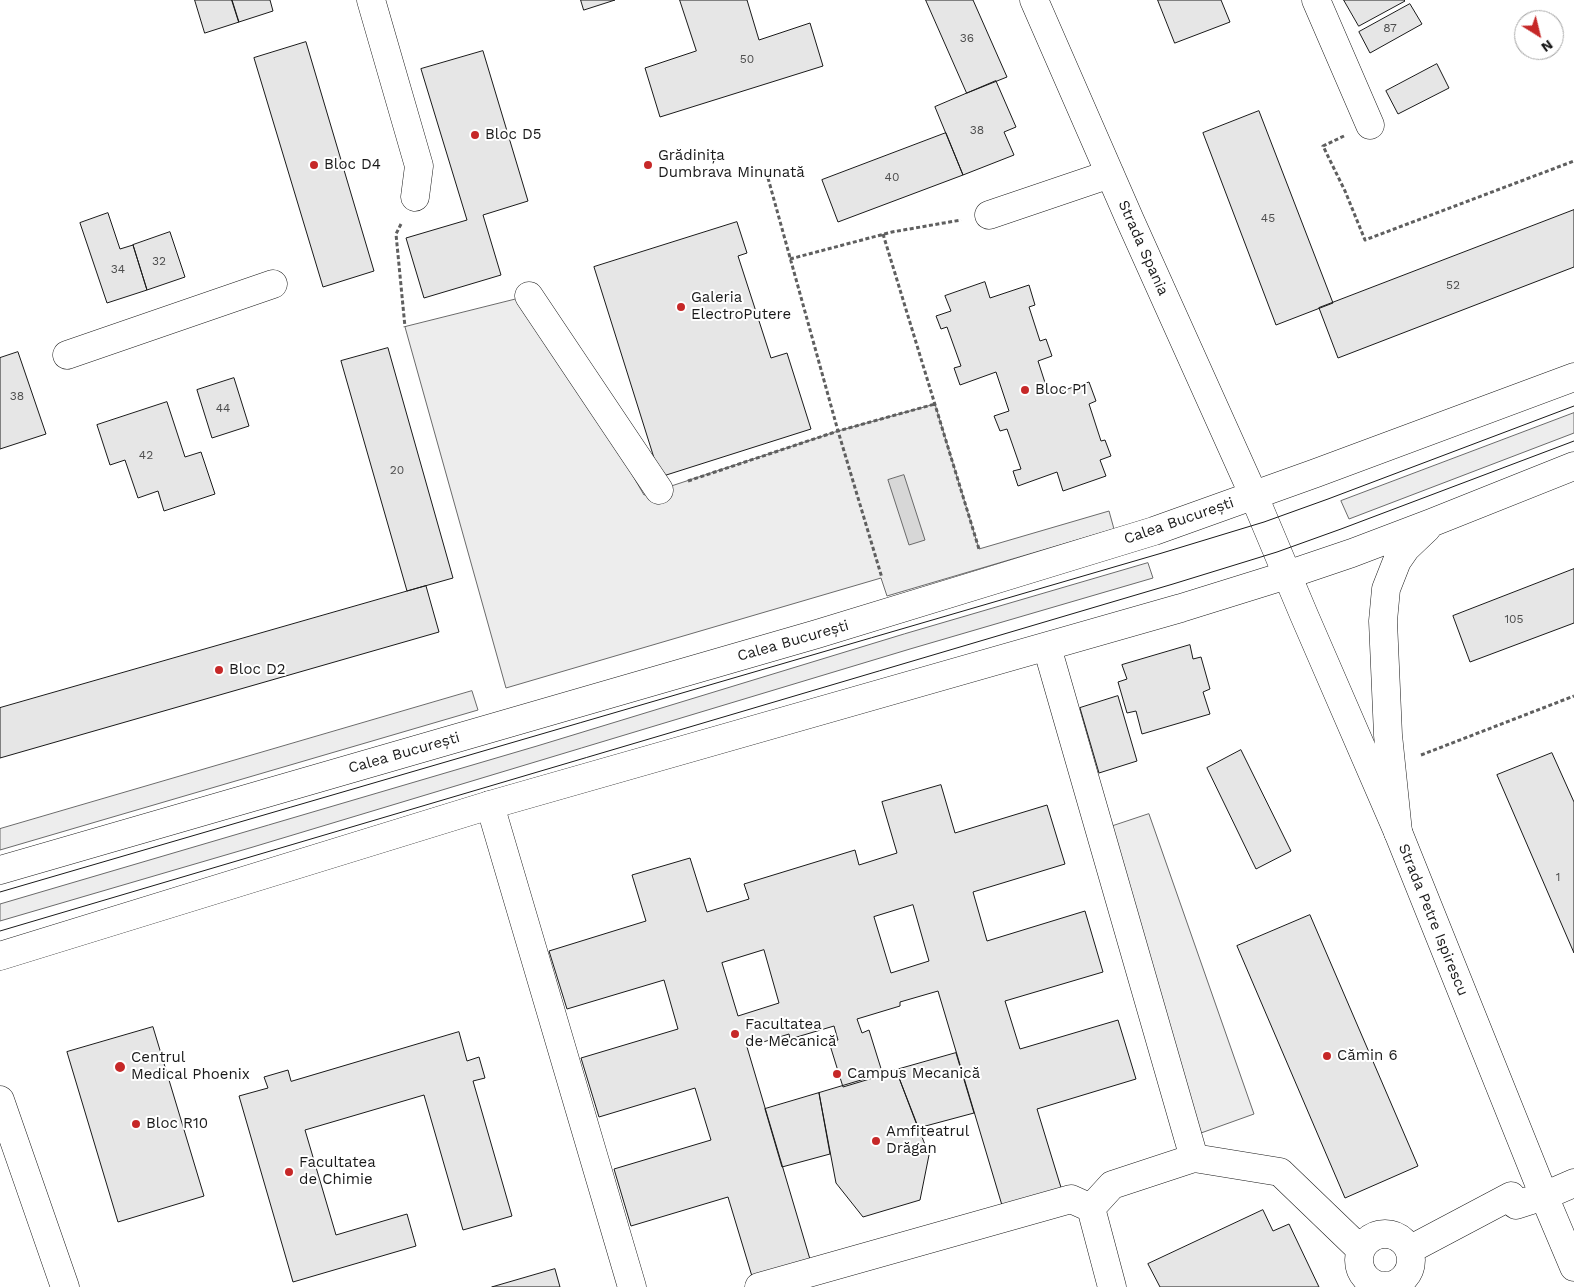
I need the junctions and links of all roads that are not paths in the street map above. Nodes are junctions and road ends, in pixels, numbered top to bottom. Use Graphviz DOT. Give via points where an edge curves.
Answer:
graph roads {
  1 [pos="371,0"];
  2 [pos="1034,0"];
  3 [pos="1316,0"];
  4 [pos="1370,125"];
  5 [pos="1110,174"];
  6 [pos="416,197"];
  7 [pos="989,215"];
  8 [pos="273,284"];
  9 [pos="530,296"];
  10 [pos="67,355"];
  11 [pos="1574,377"];
  12 [pos="1574,466"];
  13 [pos="659,490"];
  14 [pos="1254,496"];
  15 [pos="1432,523"];
  16 [pos="1287,575"];
  17 [pos="1047,647"];
  18 [pos="490,805"];
  19 [pos="1398,832"];
  20 [pos="0,870"];
  21 [pos="0,956"];
  22 [pos="0,1100"];
  23 [pos="1194,1158"];
  24 [pos="1574,1182"];
  25 [pos="1544,1196"];
  26 [pos="1091,1208"];
  27 [pos="1361,1250"];
  28 [pos="1409,1250"];
  29 [pos="1574,1267"];
  30 [pos="1374,1286"];
  31 [pos="65,1287"];
  32 [pos="632,1287"];
  33 [pos="759,1287"];
  34 [pos="1112,1287"];
  1 -- 6 [label="main road" via="419,166"];
  2 -- 5 [label="main road, Strada Spania"];
  3 -- 4 [label="main road"];
  5 -- 7 [label="main road"];
  5 -- 14 [label="main road, Strada Spania"];
  8 -- 10 [label="main road"];
  9 -- 13 [label="main road"];
  11 -- 14 [label="main road, Calea București"];
  12 -- 15 [label="main road"];
  14 -- 16 [label="main road, Strada Spania"];
  14 -- 20 [label="main road, Calea București" via="1154,531 817,634"];
  15 -- 16 [label="main road"];
  15 -- 19 [label="main road" via="1396,561 1386,589 1383,620"];
  16 -- 17 [label="main road"];
  16 -- 19 [label="main road, Strada Petre Ispirescu"];
  17 -- 18 [label="main road"];
  17 -- 23 [label="main road"];
  18 -- 21 [label="main road"];
  18 -- 32 [label="main road"];
  19 -- 25 [label="main road, Strada Petre Ispirescu"];
  22 -- 31 [label="main road"];
  23 -- 26 [label="main road" via="1112,1185"];
  23 -- 27 [label="main road" via="1280,1172"];
  24 -- 25 [label="main road"];
  25 -- 28 [label="main road" via="1516,1205 1511,1196"];
  25 -- 29 [label="main road, Strada Petre Ispirescu"];
  26 -- 33 [label="main road" via="1071,1199"];
  26 -- 34 [label="main road"];
  27 -- 28 [label="main road" via="1371,1238 1385,1234 1404,1242"];
  27 -- 30 [label="main road" via="1361,1270"];
  28 -- 30 [label="main road" via="1412,1260 1404,1279"];
}
